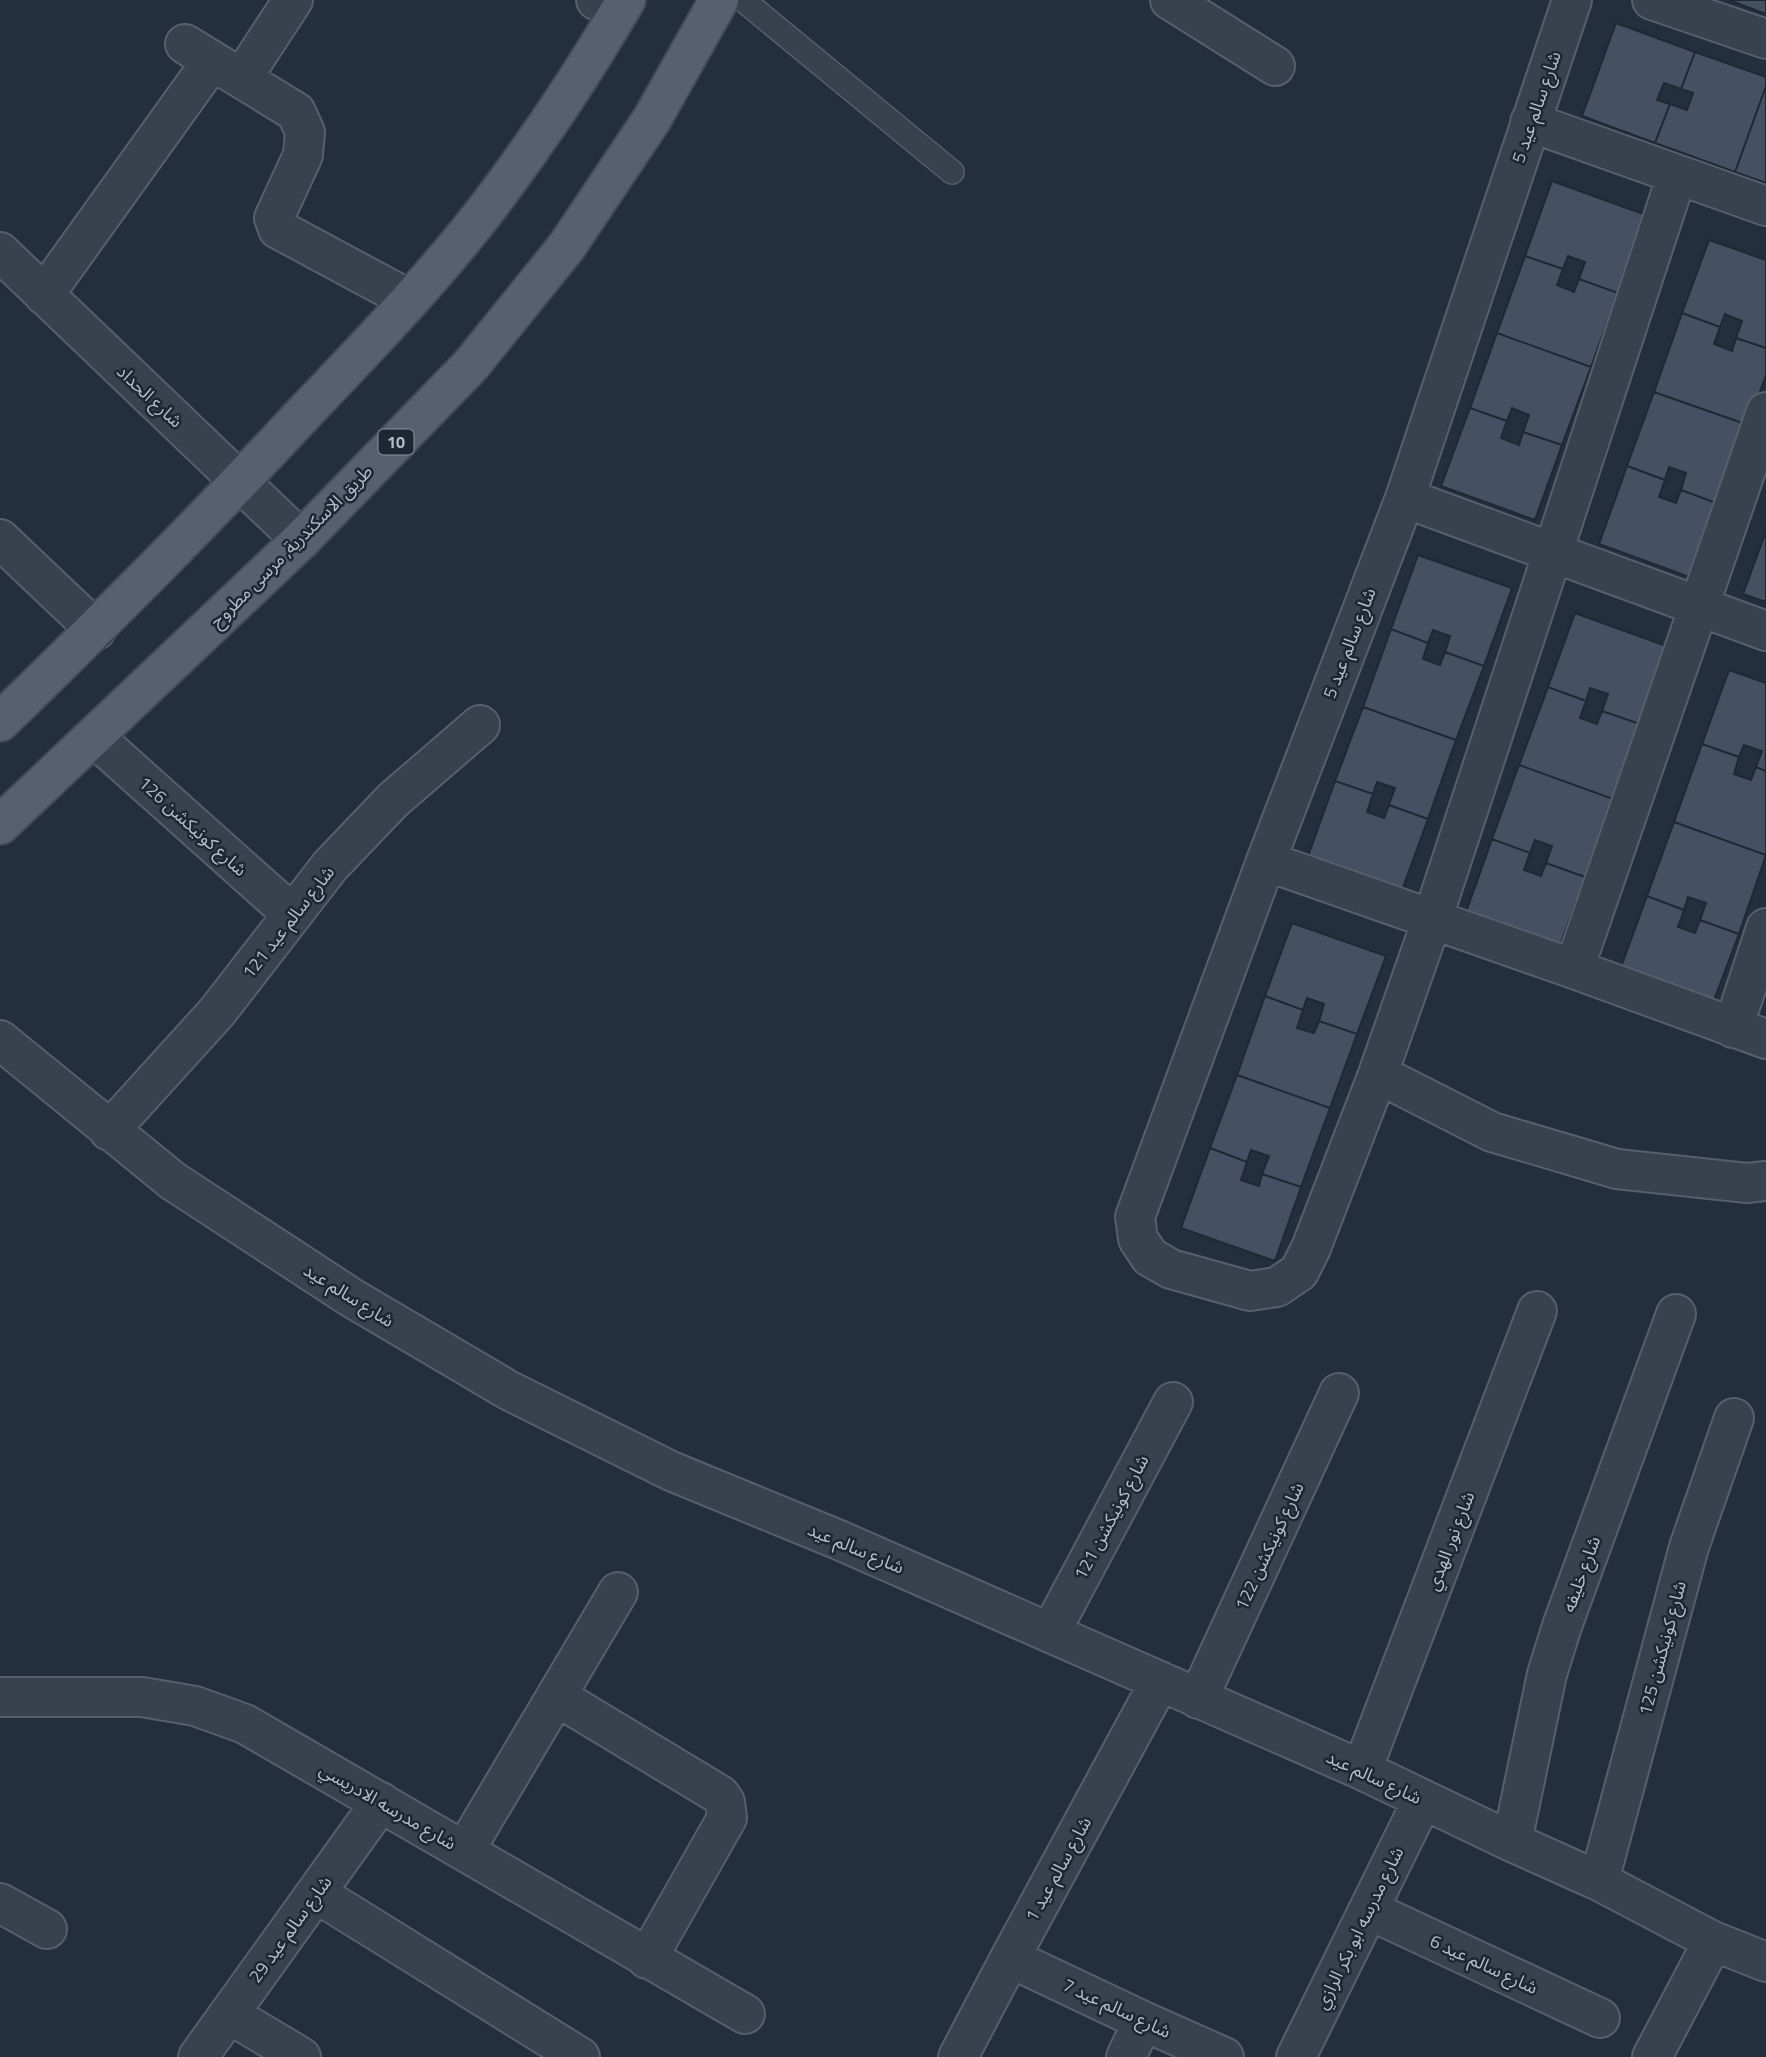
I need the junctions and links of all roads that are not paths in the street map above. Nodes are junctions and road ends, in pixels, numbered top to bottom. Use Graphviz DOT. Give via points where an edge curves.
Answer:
graph roads {
  1 [pos="293,0"];
  2 [pos="719,0"];
  3 [pos="743,0"];
  4 [pos="1170,0"];
  5 [pos="1572,0"];
  6 [pos="1652,0"];
  7 [pos="614,3"];
  8 [pos="1766,39"];
  9 [pos="213,61"];
  10 [pos="1275,66"];
  11 [pos="1530,122"];
  12 [pos="952,172"];
  13 [pos="1677,175"];
  14 [pos="1766,206"];
  15 [pos="0,252"];
  16 [pos="44,295"];
  17 [pos="410,300"];
  18 [pos="1766,412"];
  19 [pos="241,481"];
  20 [pos="1405,498"];
  21 [pos="0,539"];
  22 [pos="301,540"];
  23 [pos="1553,552"];
  24 [pos="1699,606"];
  25 [pos="96,630"];
  26 [pos="1766,631"];
  27 [pos="0,722"];
  28 [pos="480,725"];
  29 [pos="94,737"];
  30 [pos="0,825"];
  31 [pos="1266,861"];
  32 [pos="292,914"];
  33 [pos="1432,920"];
  34 [pos="1766,928"];
  35 [pos="1574,969"];
  36 [pos="1749,1033"];
  37 [pos="0,1040"];
  38 [pos="1378,1074"];
  39 [pos="109,1131"];
  40 [pos="1766,1181"];
  41 [pos="1537,1311"];
  42 [pos="1676,1314"];
  43 [pos="1339,1393"];
  44 [pos="1173,1402"];
  45 [pos="1734,1418"];
  46 [pos="618,1592"];
  47 [pos="1050,1633"];
  48 [pos="1160,1681"];
  49 [pos="556,1696"];
  50 [pos="0,1697"];
  51 [pos="1198,1699"];
  52 [pos="1362,1770"];
  53 [pos="1423,1799"];
  54 [pos="381,1802"];
  55 [pos="1512,1842"];
  56 [pos="465,1850"];
  57 [pos="1599,1881"];
  58 [pos="316,1893"];
  59 [pos="0,1903"];
  60 [pos="1368,1910"];
  61 [pos="47,1929"];
  62 [pos="1713,1941"];
  63 [pos="1010,1958"];
  64 [pos="647,1959"];
  65 [pos="1766,1962"];
  66 [pos="229,2014"];
  67 [pos="745,2014"];
  68 [pos="1600,2018"];
  69 [pos="1143,2021"];
  70 [pos="198,2057"];
  71 [pos="301,2057"];
  72 [pos="580,2057"];
  73 [pos="958,2057"];
  74 [pos="1126,2057"];
  75 [pos="1224,2057"];
  76 [pos="1296,2057"];
  77 [pos="1651,2057"];
  1 -- 9 [label="street"];
  2 -- 22 [label="main road, طريق الاسكندرية, مرسى مطروح / 10" via="652,120 567,246 471,365"];
  3 -- 12 [label="lane"];
  4 -- 10 [label="street"];
  5 -- 11 [label="street, شارع سالم عيد 5"];
  6 -- 8 [label="street"];
  7 -- 17 [label="main road" via="557,112"];
  9 -- 16 [label="street"];
  9 -- 17 [label="street" via="296,112 305,132 303,155 274,218 278,229"];
  11 -- 13 [label="street"];
  11 -- 20 [label="street, شارع سالم عيد 5"];
  13 -- 14 [label="street"];
  13 -- 23 [label="street"];
  15 -- 16 [label="street, شارع الحداد"];
  16 -- 19 [label="street, شارع الحداد"];
  17 -- 19 [label="main road"];
  18 -- 24 [label="street"];
  19 -- 22 [label="street, شارع الحداد"];
  19 -- 25 [label="main road"];
  20 -- 23 [label="street"];
  20 -- 31 [label="street, شارع سالم عيد 5"];
  21 -- 25 [label="street"];
  22 -- 29 [label="main road, طريق الاسكندرية, مرسى مطروح / 10"];
  23 -- 24 [label="street"];
  23 -- 33 [label="street"];
  24 -- 26 [label="street"];
  24 -- 35 [label="street"];
  25 -- 27 [label="main road"];
  28 -- 32 [label="street, شارع سالم عيد 121" via="393,800"];
  29 -- 30 [label="main road, طريق الاسكندرية, مرسى مطروح / 10"];
  29 -- 32 [label="street, شارع كونيكشن 126"];
  31 -- 33 [label="street"];
  31 -- 38 [label="street, شارع سالم عيد 5" via="1135,1217 1138,1239 1150,1257 1171,1269 1250,1292 1277,1287 1299,1272"];
  32 -- 39 [label="street, شارع سالم عيد 121" via="217,1012"];
  33 -- 35 [label="street"];
  33 -- 38 [label="street"];
  34 -- 36 [label="street"];
  35 -- 36 [label="street"];
  37 -- 39 [label="street, شارع سالم عيد"];
  38 -- 40 [label="street" via="1492,1132 1617,1169 1747,1183"];
  39 -- 47 [label="street, شارع سالم عيد" via="173,1181 352,1298 508,1391 671,1471"];
  41 -- 52 [label="street, شارع نور الهدي"];
  42 -- 55 [label="street, شارع خليفه" via="1547,1674"];
  43 -- 51 [label="street, شارع كونيكشن 122"];
  44 -- 47 [label="street, شارع كونيكشن 121"];
  45 -- 57 [label="street, شارع كونيكشن 125" via="1689,1547"];
  46 -- 49 [label="street"];
  47 -- 48 [label="street, شارع سالم عيد"];
  48 -- 51 [label="street, شارع سالم عيد"];
  48 -- 63 [label="street, شارع سالم عيد 1"];
  49 -- 56 [label="street"];
  49 -- 64 [label="street" via="725,1802 727,1818"];
  50 -- 54 [label="street, شارع مدرسه الادريسي" via="142,1697 195,1706 245,1724"];
  51 -- 52 [label="street, شارع سالم عيد"];
  52 -- 53 [label="street, شارع سالم عيد"];
  53 -- 55 [label="street, شارع سالم عيد"];
  53 -- 60 [label="street, شارع مدرسه ابو بكر الرازي"];
  54 -- 56 [label="street, شارع مدرسه الادريسي"];
  54 -- 58 [label="street, شارع سالم عيد 29"];
  55 -- 57 [label="street, شارع سالم عيد"];
  56 -- 64 [label="street, شارع مدرسه الادريسي"];
  57 -- 62 [label="street, شارع سالم عيد"];
  58 -- 66 [label="street, شارع سالم عيد 29"];
  58 -- 72 [label="street"];
  59 -- 61 [label="street"];
  60 -- 68 [label="street, شارع سالم عيد 6"];
  60 -- 76 [label="street, شارع مدرسه ابو بكر الرازي"];
  62 -- 65 [label="street, شارع سالم عيد"];
  62 -- 77 [label="street"];
  63 -- 69 [label="street, شارع سالم عيد 7"];
  63 -- 73 [label="street, شارع سالم عيد 1"];
  64 -- 67 [label="street, شارع مدرسه الادريسي"];
  66 -- 70 [label="street, شارع سالم عيد 29"];
  66 -- 71 [label="street"];
  69 -- 74 [label="street"];
  69 -- 75 [label="street, شارع سالم عيد 7"];
}
